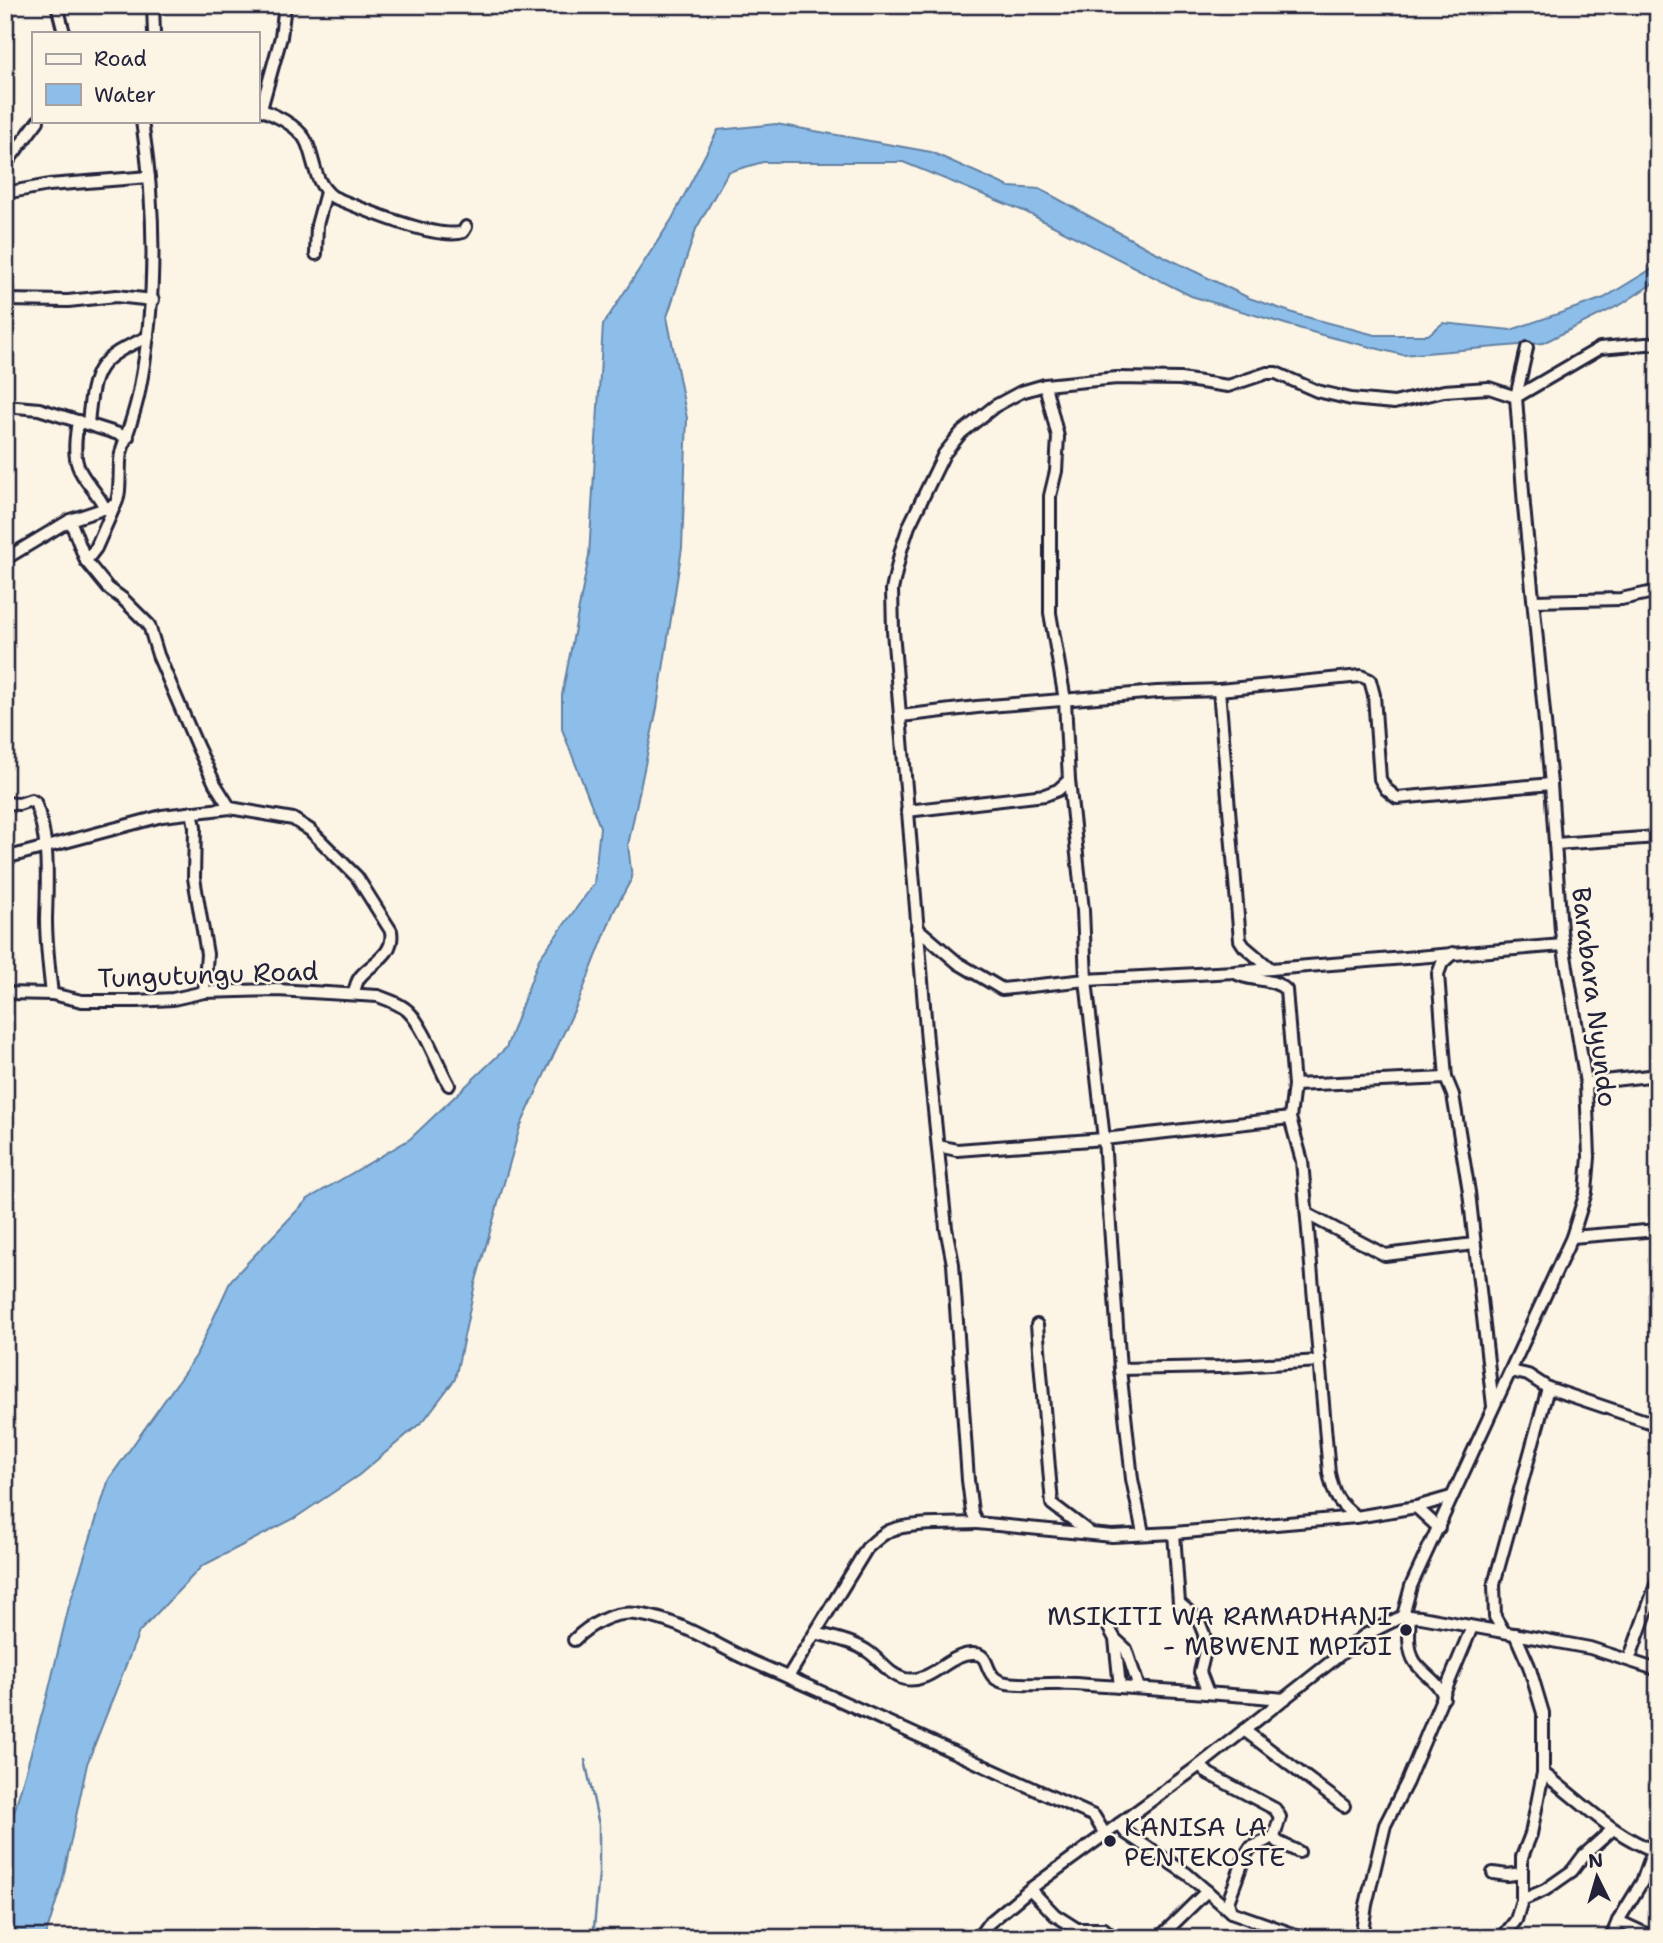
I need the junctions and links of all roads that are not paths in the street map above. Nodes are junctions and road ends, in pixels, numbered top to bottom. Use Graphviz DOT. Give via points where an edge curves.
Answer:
graph roads {
  1 [pos="57,5"];
  2 [pos="153,5"];
  3 [pos="285,5"];
  4 [pos="64,32"];
  5 [pos="154,32"];
  6 [pos="259,108"];
  7 [pos="37,122"];
  8 [pos="142,122"];
  9 [pos="5,165"];
  10 [pos="149,177"];
  11 [pos="326,192"];
  12 [pos="5,193"];
  13 [pos="466,227"];
  14 [pos="316,254"];
  15 [pos="5,300"];
  16 [pos="153,300"];
  17 [pos="148,337"];
  18 [pos="1658,343"];
  19 [pos="1527,348"];
  20 [pos="1045,385"];
  21 [pos="1517,397"];
  22 [pos="5,406"];
  23 [pos="83,422"];
  24 [pos="128,438"];
  25 [pos="110,507"];
  26 [pos="71,520"];
  27 [pos="5,559"];
  28 [pos="86,561"];
  29 [pos="1658,592"];
  30 [pos="1534,601"];
  31 [pos="1219,690"];
  32 [pos="1065,700"];
  33 [pos="901,716"];
  34 [pos="1069,780"];
  35 [pos="1551,784"];
  36 [pos="5,803"];
  37 [pos="230,808"];
  38 [pos="907,811"];
  39 [pos="192,812"];
  40 [pos="1658,837"];
  41 [pos="1555,844"];
  42 [pos="47,847"];
  43 [pos="5,858"];
  44 [pos="917,928"];
  45 [pos="1563,945"];
  46 [pos="1454,953"];
  47 [pos="1271,969"];
  48 [pos="1234,972"];
  49 [pos="1086,980"];
  50 [pos="204,992"];
  51 [pos="5,993"];
  52 [pos="52,994"];
  53 [pos="354,994"];
  54 [pos="1658,1075"];
  55 [pos="1446,1078"];
  56 [pos="1587,1083"];
  57 [pos="449,1085"];
  58 [pos="1294,1085"];
  59 [pos="1290,1118"];
  60 [pos="1104,1139"];
  61 [pos="938,1146"];
  62 [pos="1307,1214"];
  63 [pos="1658,1230"];
  64 [pos="1572,1237"];
  65 [pos="1474,1244"];
  66 [pos="1037,1325"];
  67 [pos="1320,1361"];
  68 [pos="1119,1369"];
  69 [pos="1511,1371"];
  70 [pos="1548,1388"];
  71 [pos="1493,1406"];
  72 [pos="1658,1425"];
  73 [pos="1451,1497"];
  74 [pos="1416,1507"];
  75 [pos="1356,1517"];
  76 [pos="977,1523"];
  77 [pos="1439,1528"];
  78 [pos="1143,1533"];
  79 [pos="1174,1533"];
  80 [pos="1091,1534"];
  81 [pos="1658,1578"];
  82 [pos="1406,1616"];
  83 [pos="1472,1627"];
  84 [pos="1108,1628"];
  85 [pos="816,1633"];
  86 [pos="1509,1633"];
  87 [pos="1115,1639"];
  88 [pos="574,1640"];
  89 [pos="1629,1660"];
  90 [pos="1658,1670"];
  91 [pos="788,1677"];
  92 [pos="1120,1687"];
  93 [pos="1139,1688"];
  94 [pos="1208,1693"];
  95 [pos="1444,1698"];
  96 [pos="1284,1699"];
  97 [pos="1244,1730"];
  98 [pos="1200,1765"];
  99 [pos="1543,1773"];
  100 [pos="1344,1806"];
  101 [pos="1119,1824"];
  102 [pos="1612,1830"];
  103 [pos="1105,1834"];
  104 [pos="1274,1836"];
  105 [pos="1299,1852"];
  106 [pos="1656,1852"];
  107 [pos="1522,1873"];
  108 [pos="1493,1874"];
  109 [pos="1031,1889"];
  110 [pos="1207,1891"];
  111 [pos="1522,1900"];
  112 [pos="1231,1912"];
  113 [pos="1618,1921"];
  114 [pos="988,1924"];
  115 [pos="1078,1933"];
  116 [pos="978,1938"];
  117 [pos="987,1938"];
  118 [pos="1114,1938"];
  119 [pos="1159,1938"];
  120 [pos="1313,1938"];
  121 [pos="1361,1938"];
  122 [pos="1502,1938"];
  123 [pos="1611,1938"];
  124 [pos="1655,1938"];
  1 -- 4 [label="street"];
  2 -- 5 [label="street"];
  3 -- 6 [label="street" via="281,37"];
  6 -- 11 [label="street" via="299,132"];
  7 -- 9 [label="street"];
  8 -- 10 [label="street"];
  10 -- 12 [label="street"];
  10 -- 16 [label="street"];
  11 -- 13 [label="street" via="430,231 458,234"];
  11 -- 14 [label="street" via="317,225"];
  15 -- 16 [label="street" via="116,296"];
  16 -- 17 [label="street"];
  17 -- 23 [label="street" via="126,346 100,366"];
  17 -- 24 [label="street"];
  18 -- 21 [label="street" via="1600,348"];
  19 -- 21 [label="street, Barabara Nyundo"];
  20 -- 21 [label="street" via="1116,378 1228,386 1276,373 1323,393 1351,399 1394,403 1444,391 1489,388"];
  20 -- 32 [label="street" via="1058,437 1050,496 1050,613"];
  20 -- 33 [label="street" via="995,406 961,433 944,454 909,526 892,590"];
  21 -- 30 [label="street, Barabara Nyundo"];
  22 -- 23 [label="street" via="39,409"];
  23 -- 24 [label="street"];
  23 -- 25 [label="street" via="76,434 78,467"];
  24 -- 25 [label="street" via="118,471 119,500"];
  25 -- 26 [label="street"];
  25 -- 28 [label="street" via="96,548"];
  26 -- 27 [label="street"];
  26 -- 28 [label="street"];
  28 -- 37 [label="street" via="149,625 197,746"];
  29 -- 30 [label="street"];
  30 -- 35 [label="street, Barabara Nyundo"];
  31 -- 32 [label="street"];
  31 -- 35 [label="street" via="1367,677 1374,695 1380,779 1397,798"];
  31 -- 47 [label="street" via="1240,940"];
  32 -- 33 [label="street"];
  32 -- 34 [label="street"];
  33 -- 38 [label="street"];
  34 -- 38 [label="street" via="1045,795"];
  34 -- 49 [label="street"];
  35 -- 41 [label="street, Barabara Nyundo"];
  36 -- 42 [label="street" via="35,802"];
  37 -- 39 [label="street"];
  37 -- 53 [label="street" via="302,824 357,877 383,915 391,945 360,976"];
  38 -- 44 [label="street"];
  39 -- 42 [label="street"];
  39 -- 50 [label="street" via="194,878 207,954"];
  40 -- 41 [label="street"];
  41 -- 45 [label="street, Barabara Nyundo"];
  42 -- 43 [label="street"];
  42 -- 52 [label="street"];
  44 -- 49 [label="street" via="958,963 1002,989"];
  44 -- 61 [label="street"];
  45 -- 46 [label="street"];
  45 -- 56 [label="street, Barabara Nyundo"];
  46 -- 47 [label="street"];
  46 -- 55 [label="street" via="1442,962 1438,974"];
  47 -- 48 [label="street"];
  48 -- 49 [label="street"];
  48 -- 58 [label="street" via="1286,990"];
  49 -- 60 [label="street"];
  50 -- 52 [label="street, Tungutungu Road" via="137,1001 82,1001"];
  50 -- 53 [label="street, Tungutungu Road"];
  51 -- 52 [label="street, Tungutungu Road"];
  53 -- 57 [label="street, Tungutungu Road" via="378,996 408,1011"];
  54 -- 56 [label="street"];
  55 -- 58 [label="street"];
  55 -- 65 [label="street" via="1453,1095"];
  56 -- 64 [label="street, Barabara Nyundo" via="1586,1192"];
  58 -- 59 [label="street"];
  59 -- 60 [label="street"];
  59 -- 62 [label="street" via="1303,1161"];
  60 -- 61 [label="street" via="957,1150"];
  60 -- 68 [label="street"];
  61 -- 76 [label="street" via="953,1264 968,1480"];
  62 -- 65 [label="street" via="1385,1255"];
  62 -- 67 [label="street"];
  63 -- 64 [label="street"];
  64 -- 69 [label="street, Barabara Nyundo"];
  65 -- 71 [label="street"];
  66 -- 80 [label="street" via="1052,1504"];
  67 -- 68 [label="street"];
  67 -- 75 [label="street" via="1333,1492"];
  68 -- 78 [label="street"];
  69 -- 70 [label="street"];
  69 -- 71 [label="street, Barabara Nyundo"];
  70 -- 72 [label="street"];
  70 -- 86 [label="street" via="1494,1584 1495,1617"];
  71 -- 73 [label="street, Barabara Nyundo"];
  73 -- 74 [label="street"];
  73 -- 77 [label="street, Barabara Nyundo"];
  74 -- 75 [label="street"];
  74 -- 77 [label="street"];
  75 -- 79 [label="street"];
  76 -- 80 [label="street"];
  76 -- 85 [label="street" via="908,1527 880,1536 867,1548"];
  77 -- 82 [label="street, Barabara Nyundo" via="1411,1586"];
  78 -- 79 [label="street"];
  78 -- 80 [label="street"];
  79 -- 94 [label="street" via="1179,1603 1198,1619 1204,1634 1200,1672"];
  81 -- 89 [label="street"];
  82 -- 83 [label="street"];
  82 -- 95 [label="street, Barabara Nyundo" via="1413,1660 1442,1689"];
  82 -- 96 [label="street" via="1365,1635"];
  83 -- 86 [label="street"];
  83 -- 95 [label="street"];
  84 -- 87 [label="street"];
  85 -- 91 [label="street"];
  85 -- 92 [label="street" via="867,1651 905,1679 931,1674 951,1660 974,1654 986,1662 994,1679 1005,1682"];
  86 -- 89 [label="street"];
  86 -- 99 [label="street" via="1529,1666 1543,1713"];
  87 -- 92 [label="street"];
  87 -- 93 [label="street" via="1126,1649"];
  88 -- 91 [label="street" via="585,1629 632,1614 685,1627"];
  89 -- 90 [label="street"];
  91 -- 103 [label="street" via="1094,1816"];
  92 -- 93 [label="street"];
  93 -- 94 [label="street"];
  94 -- 96 [label="street"];
  95 -- 121 [label="street" via="1385,1825"];
  96 -- 97 [label="street"];
  97 -- 98 [label="street"];
  97 -- 100 [label="street"];
  98 -- 101 [label="street"];
  98 -- 104 [label="street" via="1275,1809 1280,1817"];
  99 -- 102 [label="street"];
  99 -- 107 [label="street"];
  101 -- 103 [label="street"];
  101 -- 110 [label="street"];
  102 -- 106 [label="street"];
  102 -- 111 [label="street" via="1572,1871"];
  103 -- 109 [label="street"];
  104 -- 105 [label="street"];
  104 -- 112 [label="street" via="1245,1856 1229,1895"];
  106 -- 113 [label="street"];
  107 -- 108 [label="street"];
  107 -- 111 [label="street"];
  109 -- 114 [label="street"];
  109 -- 115 [label="street"];
  110 -- 112 [label="street"];
  110 -- 119 [label="street"];
  111 -- 122 [label="street" via="1516,1920"];
  112 -- 120 [label="street"];
  113 -- 123 [label="street"];
  113 -- 124 [label="street"];
  114 -- 116 [label="street"];
  114 -- 117 [label="street"];
  115 -- 118 [label="street" via="1104,1928"];
}
